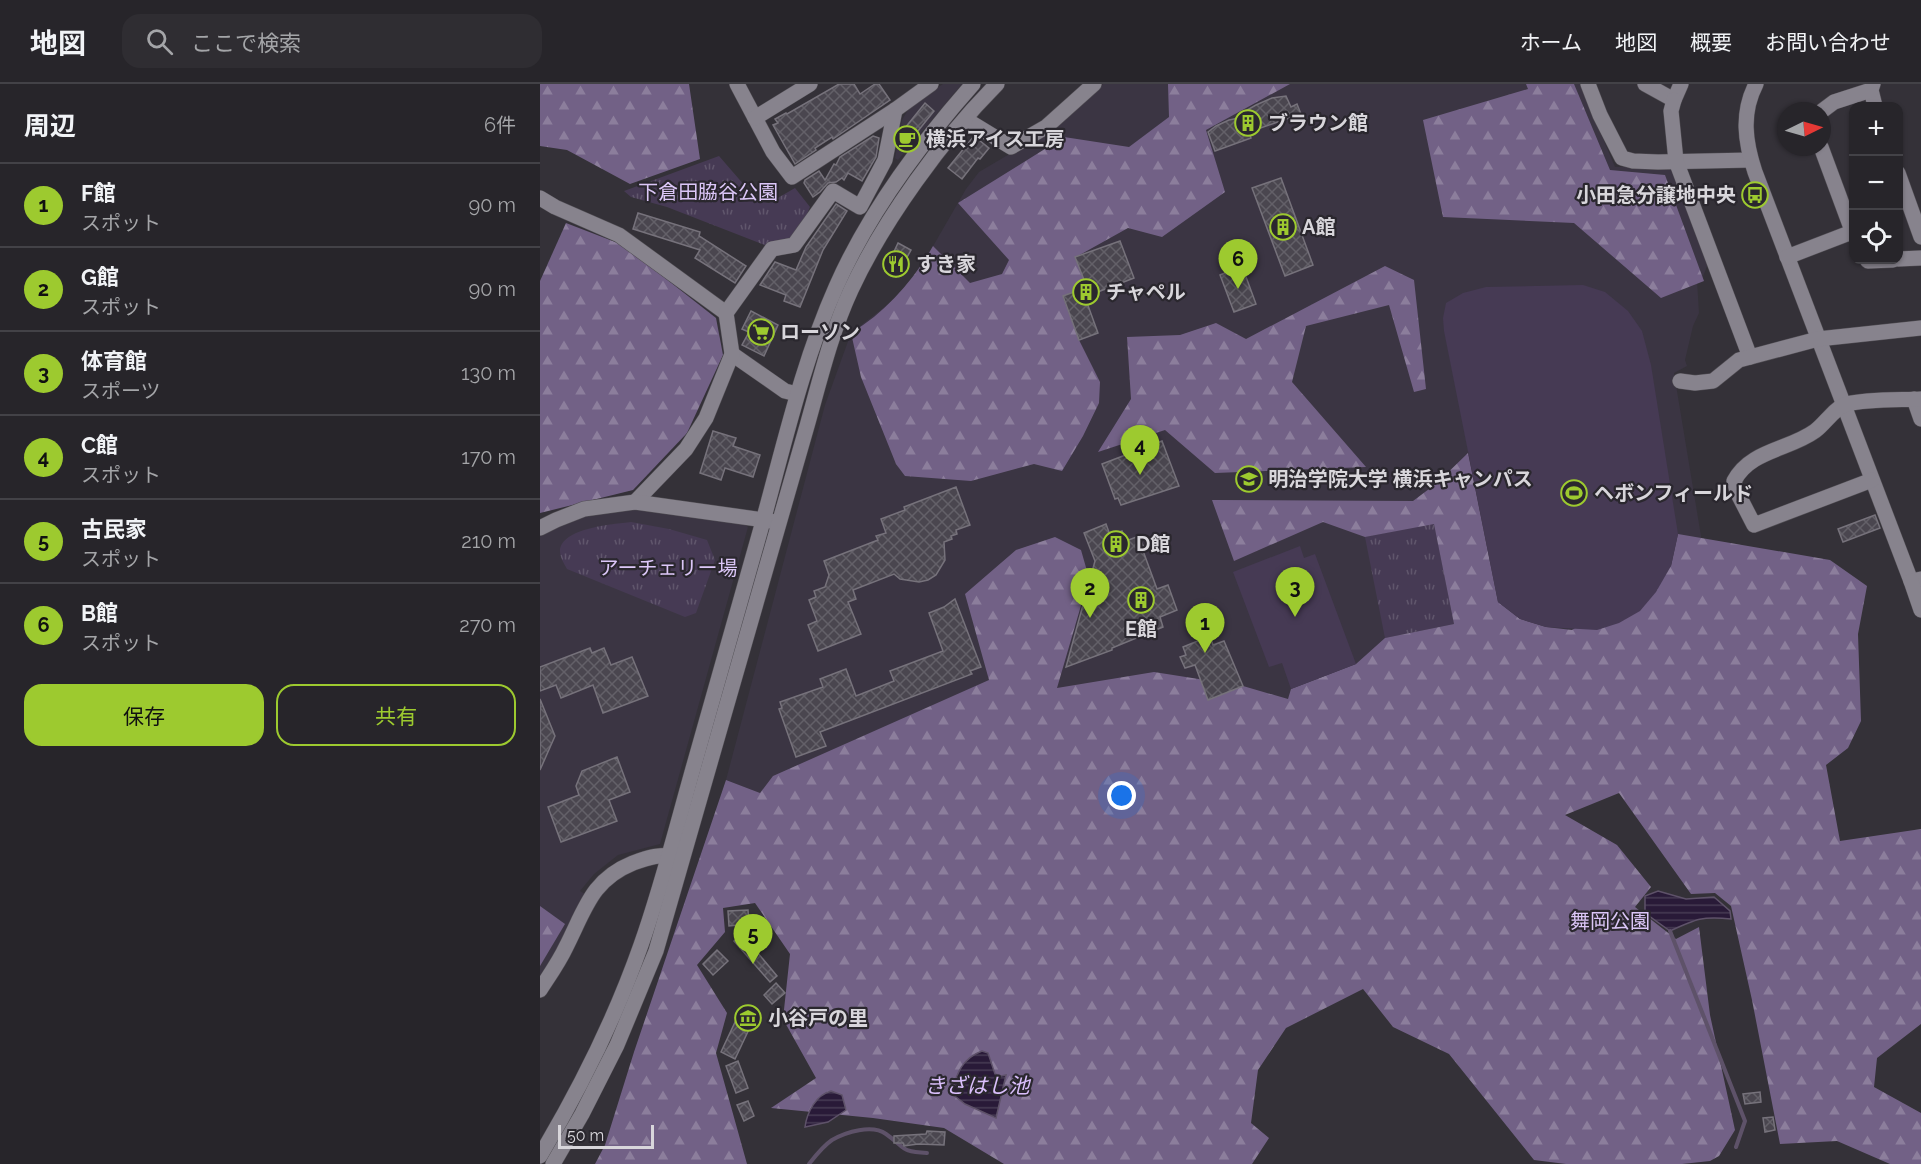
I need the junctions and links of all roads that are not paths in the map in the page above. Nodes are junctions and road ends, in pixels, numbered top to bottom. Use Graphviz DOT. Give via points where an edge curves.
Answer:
graph roads {
  1 [pos="737,84"];
  2 [pos="810,84"];
  3 [pos="931,84"];
  4 [pos="973,84"];
  5 [pos="997,84"];
  6 [pos="1094,84"];
  7 [pos="1588,84"];
  8 [pos="1645,84"];
  9 [pos="1681,84"];
  10 [pos="1756,84"];
  11 [pos="1872,87"];
  12 [pos="1674,100"];
  13 [pos="1874,102"];
  14 [pos="1831,104"];
  15 [pos="895,110"];
  16 [pos="755,118"];
  17 [pos="965,119"];
  18 [pos="1824,156"];
  19 [pos="1751,160"];
  20 [pos="1676,161"];
  21 [pos="1903,185"];
  22 [pos="540,198"];
  23 [pos="1849,223"];
  24 [pos="1849,235"];
  25 [pos="1921,237"];
  26 [pos="1787,257"];
  27 [pos="1921,258"];
  28 [pos="1903,259"];
  29 [pos="726,313"];
  30 [pos="1921,328"];
  31 [pos="1818,339"];
  32 [pos="732,354"];
  33 [pos="1750,357"];
  34 [pos="1680,381"];
  35 [pos="797,394"];
  36 [pos="1917,399"];
  37 [pos="1844,404"];
  38 [pos="1921,419"];
  39 [pos="1872,480"];
  40 [pos="635,502"];
  41 [pos="764,520"];
  42 [pos="779,522"];
  43 [pos="540,528"];
  44 [pos="1916,580"];
  45 [pos="1921,610"];
  46 [pos="676,856"];
  47 [pos="540,990"];
  48 [pos="540,1156"];
  49 [pos="553,1164"];
  1 -- 16 [label="street"];
  2 -- 16 [label="street"];
  3 -- 15 [label="street"];
  4 -- 35 [label="street" via="894,184 861,236 836,288"];
  5 -- 17 [label="street"];
  6 -- 17 [label="street" via="1046,127 1011,147"];
  7 -- 20 [label="street" via="1622,158"];
  8 -- 12 [label="street"];
  9 -- 12 [label="street"];
  10 -- 19 [label="street" via="1746,116"];
  11 -- 13 [label="street"];
  11 -- 14 [label="street"];
  12 -- 20 [label="street" via="1671,111"];
  15 -- 16 [label="street" via="792,177"];
  15 -- 29 [label="street" via="885,160 860,207 833,191 794,245 772,249"];
  17 -- 42 [label="street" via="910,192 851,290 828,352"];
  18 -- 23 [label="street"];
  19 -- 20 [label="street"];
  19 -- 26 [label="street"];
  20 -- 33 [label="street"];
  21 -- 25 [label="street"];
  22 -- 29 [label="street" via="619,235"];
  24 -- 26 [label="street"];
  26 -- 31 [label="street"];
  27 -- 28 [label="street"];
  29 -- 32 [label="street"];
  30 -- 31 [label="street"];
  31 -- 33 [label="street"];
  31 -- 37 [label="street"];
  32 -- 35 [label="street" via="785,391"];
  32 -- 40 [label="street" via="706,418 686,449"];
  33 -- 34 [label="street" via="1739,360 1713,381"];
  35 -- 41 [label="street"];
  36 -- 37 [label="street"];
  36 -- 38 [label="street"];
  37 -- 39 [label="street"];
  37 -- 39 [label="street" via="1801,441 1747,464 1734,481 1737,492 1754,525"];
  39 -- 44 [label="street"];
  40 -- 41 [label="street"];
  40 -- 43 [label="street" via="584,509"];
  41 -- 42 [label="street"];
  41 -- 46 [label="street"];
  42 -- 46 [label="street"];
  44 -- 45 [label="street"];
  46 -- 47 [label="street" via="653,855 602,881"];
  46 -- 48 [label="street" via="604,1038"];
  46 -- 49 [label="street" via="656,951 617,1045"];
}
